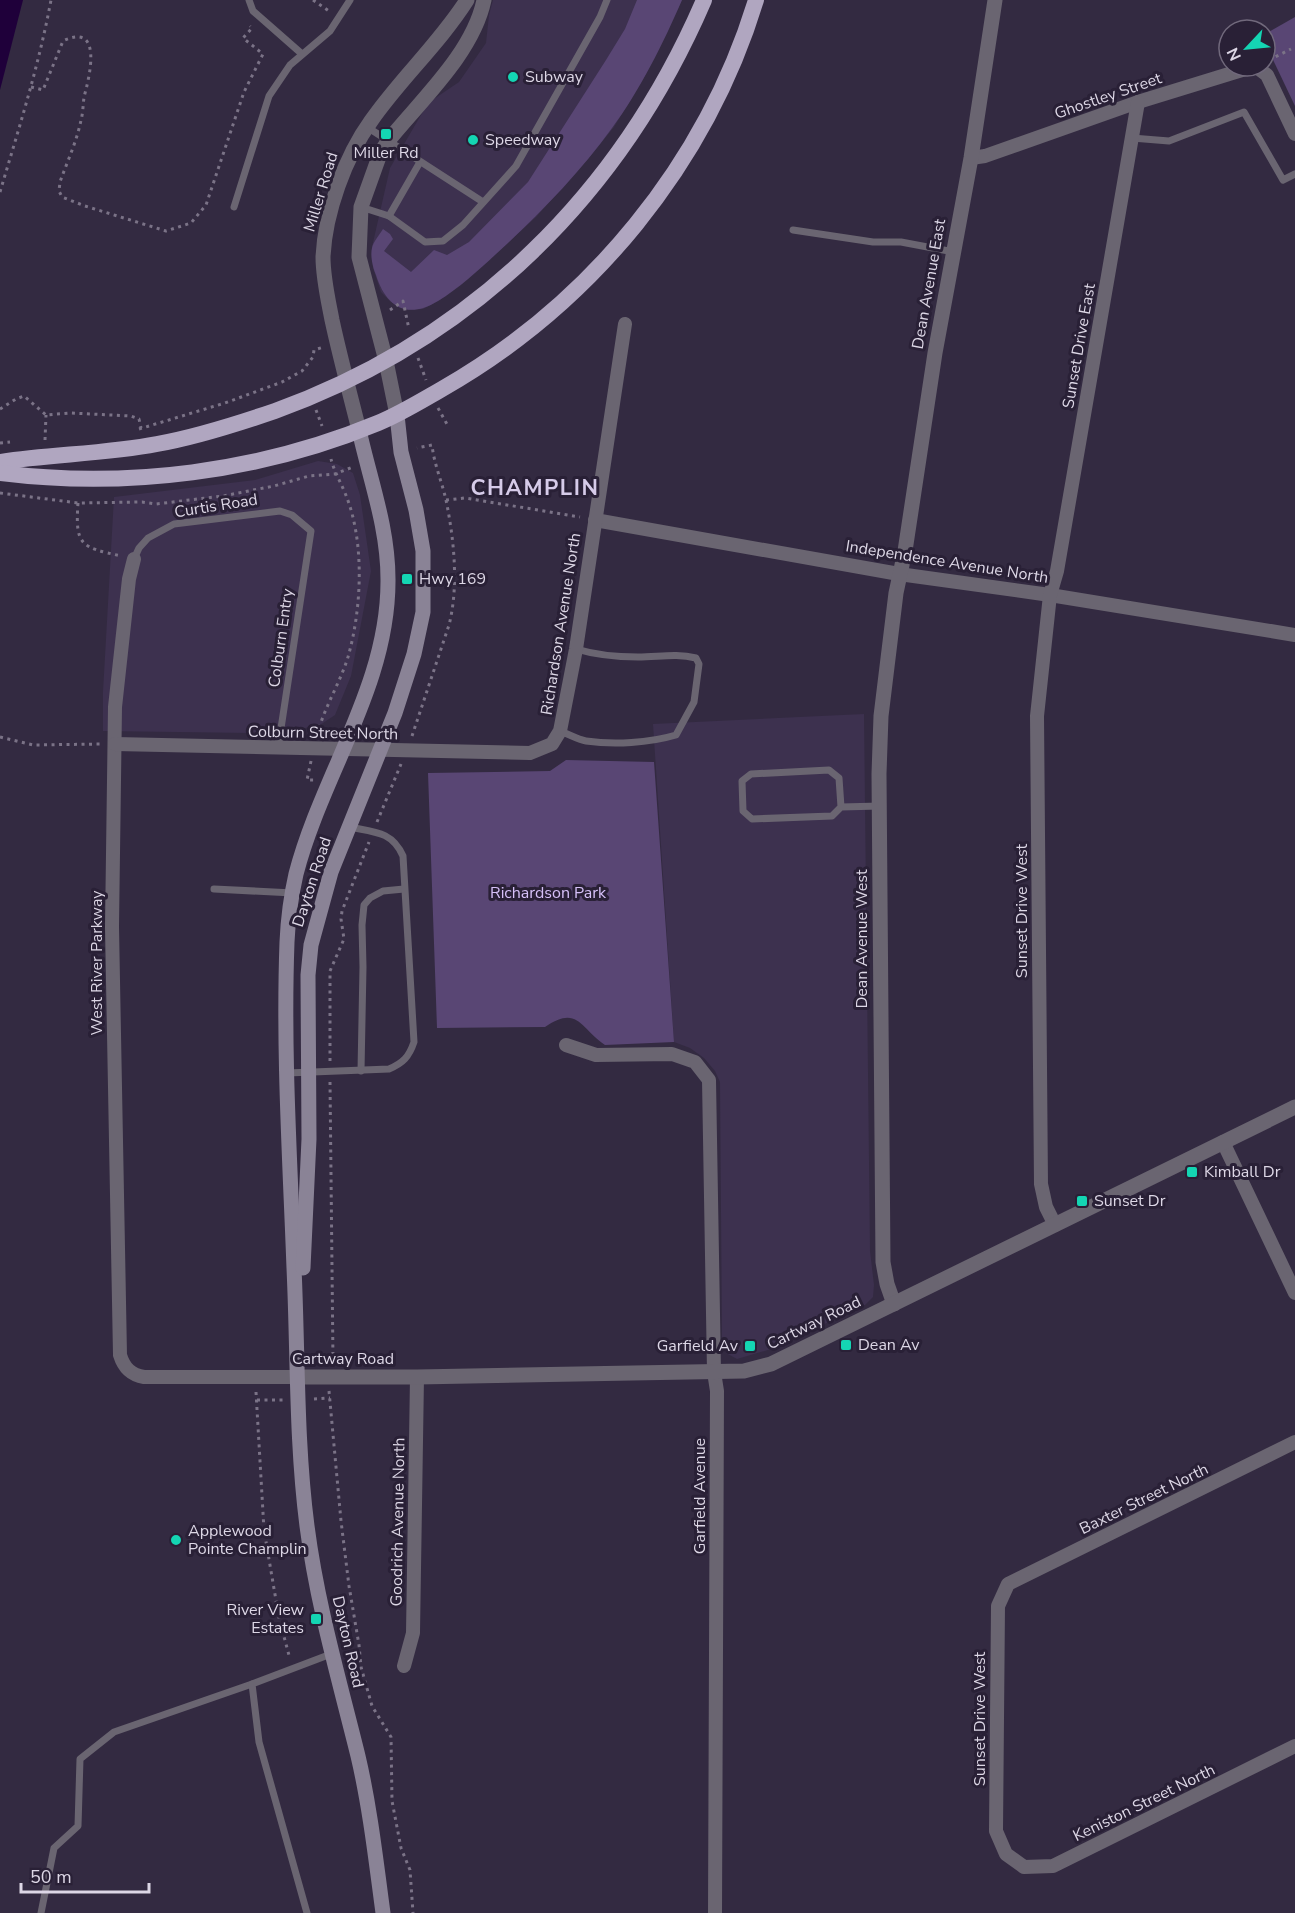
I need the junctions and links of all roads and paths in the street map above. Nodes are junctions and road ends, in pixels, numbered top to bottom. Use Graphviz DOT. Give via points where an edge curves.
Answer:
graph roads {
  1 [pos="51,0"];
  2 [pos="249,0"];
  3 [pos="313,0"];
  4 [pos="350,0"];
  5 [pos="467,0"];
  6 [pos="484,0"];
  7 [pos="607,0"];
  8 [pos="704,0"];
  9 [pos="756,0"];
  10 [pos="995,0"];
  11 [pos="339,18"];
  12 [pos="247,21"];
  13 [pos="1291,50"];
  14 [pos="302,54"];
  15 [pos="1277,56"];
  16 [pos="1217,78"];
  17 [pos="1268,78"];
  18 [pos="31,87"];
  19 [pos="1138,102"];
  20 [pos="367,127"];
  21 [pos="1295,134"];
  22 [pos="1132,138"];
  23 [pos="388,141"];
  24 [pos="971,158"];
  25 [pos="420,162"];
  26 [pos="1295,174"];
  27 [pos="0,192"];
  28 [pos="483,202"];
  29 [pos="234,207"];
  30 [pos="361,207"];
  31 [pos="388,216"];
  32 [pos="794,230"];
  33 [pos="954,252"];
  34 [pos="625,324"];
  35 [pos="314,350"];
  36 [pos="386,361"];
  37 [pos="302,371"];
  38 [pos="347,382"];
  39 [pos="311,398"];
  40 [pos="0,409"];
  41 [pos="46,415"];
  42 [pos="397,415"];
  43 [pos="359,430"];
  44 [pos="45,440"];
  45 [pos="326,441"];
  46 [pos="432,445"];
  47 [pos="0,462"];
  48 [pos="0,472"];
  49 [pos="335,474"];
  50 [pos="0,494"];
  51 [pos="446,500"];
  52 [pos="78,503"];
  53 [pos="595,520"];
  54 [pos="311,531"];
  55 [pos="134,559"];
  56 [pos="899,574"];
  57 [pos="1050,595"];
  58 [pos="1295,635"];
  59 [pos="576,649"];
  60 [pos="414,729"];
  61 [pos="560,731"];
  62 [pos="0,737"];
  63 [pos="115,744"];
  64 [pos="278,748"];
  65 [pos="314,749"];
  66 [pos="343,749"];
  67 [pos="382,749"];
  68 [pos="530,753"];
  69 [pos="880,806"];
  70 [pos="841,807"];
  71 [pos="349,827"];
  72 [pos="214,889"];
  73 [pos="405,889"];
  74 [pos="293,893"];
  75 [pos="566,1045"];
  76 [pos="362,1071"];
  77 [pos="287,1073"];
  78 [pos="307,1073"];
  79 [pos="1295,1107"];
  80 [pos="1223,1142"];
  81 [pos="1055,1226"];
  82 [pos="1295,1293"];
  83 [pos="894,1304"];
  84 [pos="125,1366"];
  85 [pos="714,1372"];
  86 [pos="254,1377"];
  87 [pos="298,1377"];
  88 [pos="417,1377"];
  89 [pos="330,1398"];
  90 [pos="257,1400"];
  91 [pos="299,1400"];
  92 [pos="1295,1442"];
  93 [pos="1008,1584"];
  94 [pos="331,1654"];
  95 [pos="404,1666"];
  96 [pos="292,1669"];
  97 [pos="252,1684"];
  98 [pos="1295,1746"];
  99 [pos="1006,1854"];
  100 [pos="41,1913"];
  101 [pos="308,1913"];
  102 [pos="383,1913"];
  103 [pos="413,1913"];
  104 [pos="716,1913"];
  1 -- 18 [label="path"];
  2 -- 14 [label="lane" via="253,11"];
  3 -- 11 [label="path"];
  4 -- 11 [label="lane"];
  5 -- 20 [label="street, Miller Road"];
  6 -- 23 [label="street" via="482,14 460,53"];
  7 -- 28 [label="lane" via="516,166"];
  8 -- 36 [label="highway" via="645,114 575,207 495,285"];
  9 -- 42 [label="highway" via="733,64 708,116 675,172 628,235 532,329 471,373"];
  10 -- 24 [label="street, Dean Avenue East"];
  11 -- 14 [label="lane" via="330,31"];
  12 -- 18 [label="path" via="252,28 243,38 262,54 244,92 206,205 192,223 179,228 166,231 148,227 62,197 59,191 90,82 92,54 88,43 72,37 63,41 43,90"];
  13 -- 15 [label="path"];
  14 -- 29 [label="lane" via="269,96"];
  16 -- 19 [label="street, Ghostley Street"];
  17 -- 21 [label="street"];
  18 -- 27 [label="path"];
  19 -- 22 [label="street, Sunset Drive East"];
  19 -- 24 [label="street, Ghostley Street"];
  20 -- 23 [label="lane"];
  20 -- 38 [label="street, Miller Road" via="339,185 323,259 327,296"];
  22 -- 26 [label="lane" via="1169,141 1244,111 1283,180"];
  22 -- 57 [label="street, Sunset Drive East"];
  23 -- 25 [label="lane"];
  23 -- 30 [label="street"];
  24 -- 33 [label="street, Dean Avenue East"];
  25 -- 28 [label="lane"];
  25 -- 31 [label="lane"];
  28 -- 31 [label="lane" via="443,241 425,242"];
  30 -- 31 [label="lane"];
  30 -- 36 [label="street" via="359,257"];
  32 -- 33 [label="lane"];
  33 -- 56 [label="street, Dean Avenue East"];
  34 -- 53 [label="street, Richardson Avenue North"];
  35 -- 37 [label="path"];
  36 -- 38 [label="highway"];
  36 -- 42 [label="street"];
  37 -- 39 [label="path"];
  37 -- 41 [label="path" via="225,404 141,428 139,419 131,417 93,413"];
  38 -- 39 [label="highway"];
  38 -- 43 [label="street, Miller Road"];
  39 -- 45 [label="path"];
  39 -- 47 [label="highway" via="224,428 158,444"];
  40 -- 41 [label="path" via="24,396"];
  41 -- 44 [label="path"];
  42 -- 43 [label="highway"];
  42 -- 67 [label="main road, Dayton Road" via="401,452 420,530 424,593 420,633"];
  43 -- 45 [label="highway"];
  43 -- 66 [label="main road, Dayton Road" via="382,516 387,606 377,661"];
  45 -- 48 [label="highway" via="275,457 167,476 74,479"];
  45 -- 49 [label="path"];
  46 -- 51 [label="path"];
  49 -- 52 [label="path" via="193,501"];
  49 -- 65 [label="path" via="352,520 359,596 348,656"];
  50 -- 52 [label="path"];
  51 -- 53 [label="path" via="465,498"];
  51 -- 60 [label="path" via="453,550 452,615"];
  52 -- 55 [label="path" via="77,532 88,547"];
  53 -- 56 [label="street, Independence Avenue North"];
  53 -- 59 [label="street, Richardson Avenue North"];
  54 -- 55 [label="lane, Curtis Road" via="292,515 280,511 174,524 148,538"];
  54 -- 64 [label="lane, Colburn Entry"];
  55 -- 63 [label="street, West River Parkway" via="117,675"];
  56 -- 57 [label="street, Independence Avenue North"];
  56 -- 69 [label="street, Dean Avenue West" via="881,716"];
  57 -- 58 [label="street, Independence Avenue North"];
  57 -- 81 [label="street, Sunset Drive West" via="1037,716 1037,771 1041,1184"];
  59 -- 61 [label="street, Richardson Avenue North"];
  59 -- 61 [label="lane" via="639,657 681,654 696,658 699,664 694,702 676,735 660,740 584,741"];
  61 -- 68 [label="street, Richardson Avenue North" via="552,744"];
  62 -- 63 [label="path" via="33,745"];
  63 -- 64 [label="street, Colburn Street North"];
  63 -- 84 [label="street, West River Parkway" via="112,939 119,1342"];
  64 -- 65 [label="street, Colburn Street North"];
  65 -- 66 [label="street, Colburn Street North"];
  66 -- 67 [label="street, Colburn Street North"];
  66 -- 74 [label="main road, Dayton Road"];
  67 -- 68 [label="street, Colburn Street North"];
  67 -- 71 [label="main road, Dayton Road"];
  69 -- 70 [label="lane"];
  69 -- 83 [label="street, Dean Avenue West" via="883,1262"];
  70 -- 70 [label="lane" via="839,778 829,770 751,774 742,781 743,811 752,819 832,816"];
  71 -- 73 [label="lane" via="386,835 397,844 403,856"];
  71 -- 78 [label="main road, Dayton Road" via="331,872 311,945"];
  72 -- 74 [label="lane"];
  73 -- 76 [label="lane" via="383,891 364,906"];
  73 -- 76 [label="lane" via="414,1042 410,1055 400,1065"];
  74 -- 77 [label="main road, Dayton Road" via="288,939"];
  75 -- 85 [label="street, Garfield Avenue" via="596,1055 672,1054 695,1062 709,1080"];
  76 -- 78 [label="lane"];
  77 -- 78 [label="lane"];
  77 -- 87 [label="main road, Dayton Road"];
  78 -- 87 [label="main road, Dayton Road" via="309,1139"];
  79 -- 80 [label="street, Cartway Road"];
  80 -- 81 [label="street, Cartway Road"];
  80 -- 82 [label="street"];
  81 -- 83 [label="street, Cartway Road"];
  83 -- 85 [label="street, Cartway Road" via="771,1364 744,1371"];
  84 -- 86 [label="street, Cartway Road" via="144,1377"];
  85 -- 88 [label="street, Cartway Road"];
  85 -- 104 [label="street, Garfield Avenue"];
  86 -- 87 [label="street, Cartway Road"];
  86 -- 90 [label="path"];
  87 -- 88 [label="street, Cartway Road"];
  87 -- 91 [label="main road, Dayton Road"];
  88 -- 95 [label="street, Goodrich Avenue North" via="413,1633"];
  89 -- 103 [label="path" via="341,1521 361,1667 372,1707 392,1737 392,1801 401,1848 410,1870"];
  90 -- 91 [label="path"];
  90 -- 96 [label="path" via="264,1530"];
  91 -- 94 [label="main road, Dayton Road" via="307,1526"];
  92 -- 93 [label="street, Baxter Street North"];
  93 -- 99 [label="street, Sunset Drive West" via="998,1606 996,1831"];
  94 -- 96 [label="lane"];
  94 -- 102 [label="main road, Dayton Road" via="359,1759"];
  96 -- 97 [label="lane"];
  97 -- 100 [label="lane" via="114,1732 80,1759 78,1826 54,1848"];
  97 -- 101 [label="lane" via="259,1742"];
  98 -- 99 [label="street, Keniston Street North" via="1053,1866 1024,1867"];
}
